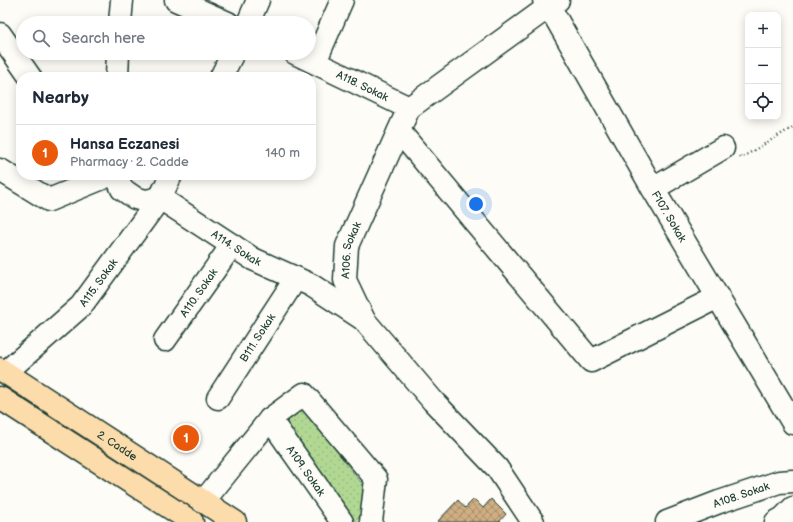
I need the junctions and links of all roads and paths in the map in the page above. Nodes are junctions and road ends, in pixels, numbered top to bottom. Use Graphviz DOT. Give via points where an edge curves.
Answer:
graph roads {
  1 [pos="122,0"];
  2 [pos="176,0"];
  3 [pos="258,0"];
  4 [pos="342,0"];
  5 [pos="550,2"];
  6 [pos="121,16"];
  7 [pos="212,16"];
  8 [pos="251,16"];
  9 [pos="0,34"];
  10 [pos="16,57"];
  11 [pos="18,60"];
  12 [pos="118,60"];
  13 [pos="230,60"];
  14 [pos="311,60"];
  15 [pos="316,60"];
  16 [pos="315,62"];
  17 [pos="27,72"];
  18 [pos="117,72"];
  19 [pos="224,72"];
  20 [pos="409,108"];
  21 [pos="793,127"];
  22 [pos="399,130"];
  23 [pos="732,153"];
  24 [pos="0,170"];
  25 [pos="16,180"];
  26 [pos="16,180"];
  27 [pos="98,180"];
  28 [pos="118,180"];
  29 [pos="169,180"];
  30 [pos="653,189"];
  31 [pos="160,198"];
  32 [pos="232,245"];
  33 [pos="296,278"];
  34 [pos="718,298"];
  35 [pos="364,320"];
  36 [pos="165,340"];
  37 [pos="3,371"];
  38 [pos="0,398"];
  39 [pos="218,398"];
  40 [pos="270,420"];
  41 [pos="793,423"];
  42 [pos="793,481"];
  43 [pos="203,502"];
  44 [pos="793,508"];
  45 [pos="189,521"];
  46 [pos="235,522"];
  47 [pos="342,522"];
  48 [pos="371,522"];
  49 [pos="533,522"];
  50 [pos="667,522"];
  51 [pos="776,522"];
  1 -- 6 [label="street"];
  2 -- 7 [label="street"];
  3 -- 8 [label="street"];
  4 -- 15 [label="street"];
  5 -- 20 [label="street, A106. Sokak"];
  5 -- 30 [label="street, F107. Sokak"];
  9 -- 10 [label="street"];
  11 -- 17 [label="street"];
  12 -- 18 [label="street"];
  13 -- 19 [label="street"];
  14 -- 16 [label="street, A118. Sokak"];
  16 -- 20 [label="street, A118. Sokak"];
  20 -- 22 [label="street, A106. Sokak"];
  21 -- 23 [label="path"];
  22 -- 34 [label="street" via="591,361"];
  22 -- 35 [label="street, A106. Sokak" via="347,246 345,280"];
  23 -- 30 [label="street"];
  24 -- 25 [label="street"];
  26 -- 27 [label="street" via="49,200"];
  28 -- 31 [label="street" via="122,189 135,198"];
  29 -- 31 [label="street, A115. Sokak"];
  30 -- 34 [label="street, F107. Sokak"];
  31 -- 32 [label="street, A114. Sokak"];
  31 -- 37 [label="street, A115. Sokak" via="81,306"];
  32 -- 33 [label="street, A114. Sokak" via="253,259"];
  32 -- 36 [label="street, A110. Sokak"];
  33 -- 35 [label="street, A114. Sokak"];
  33 -- 39 [label="street, B111. Sokak"];
  34 -- 41 [label="street, F107. Sokak"];
  35 -- 49 [label="street, A106. Sokak" via="433,401 497,468"];
  37 -- 43 [label="main road, 2. Cadde"];
  38 -- 45 [label="main road, 2. Cadde"];
  40 -- 43 [label="street"];
  40 -- 47 [label="street, A109. Sokak"];
  40 -- 48 [label="street" via="304,394 376,479"];
  42 -- 50 [label="street, A108. Sokak" via="779,482"];
  43 -- 46 [label="main road, 2. Cadde"];
  44 -- 51 [label="street"];
}
